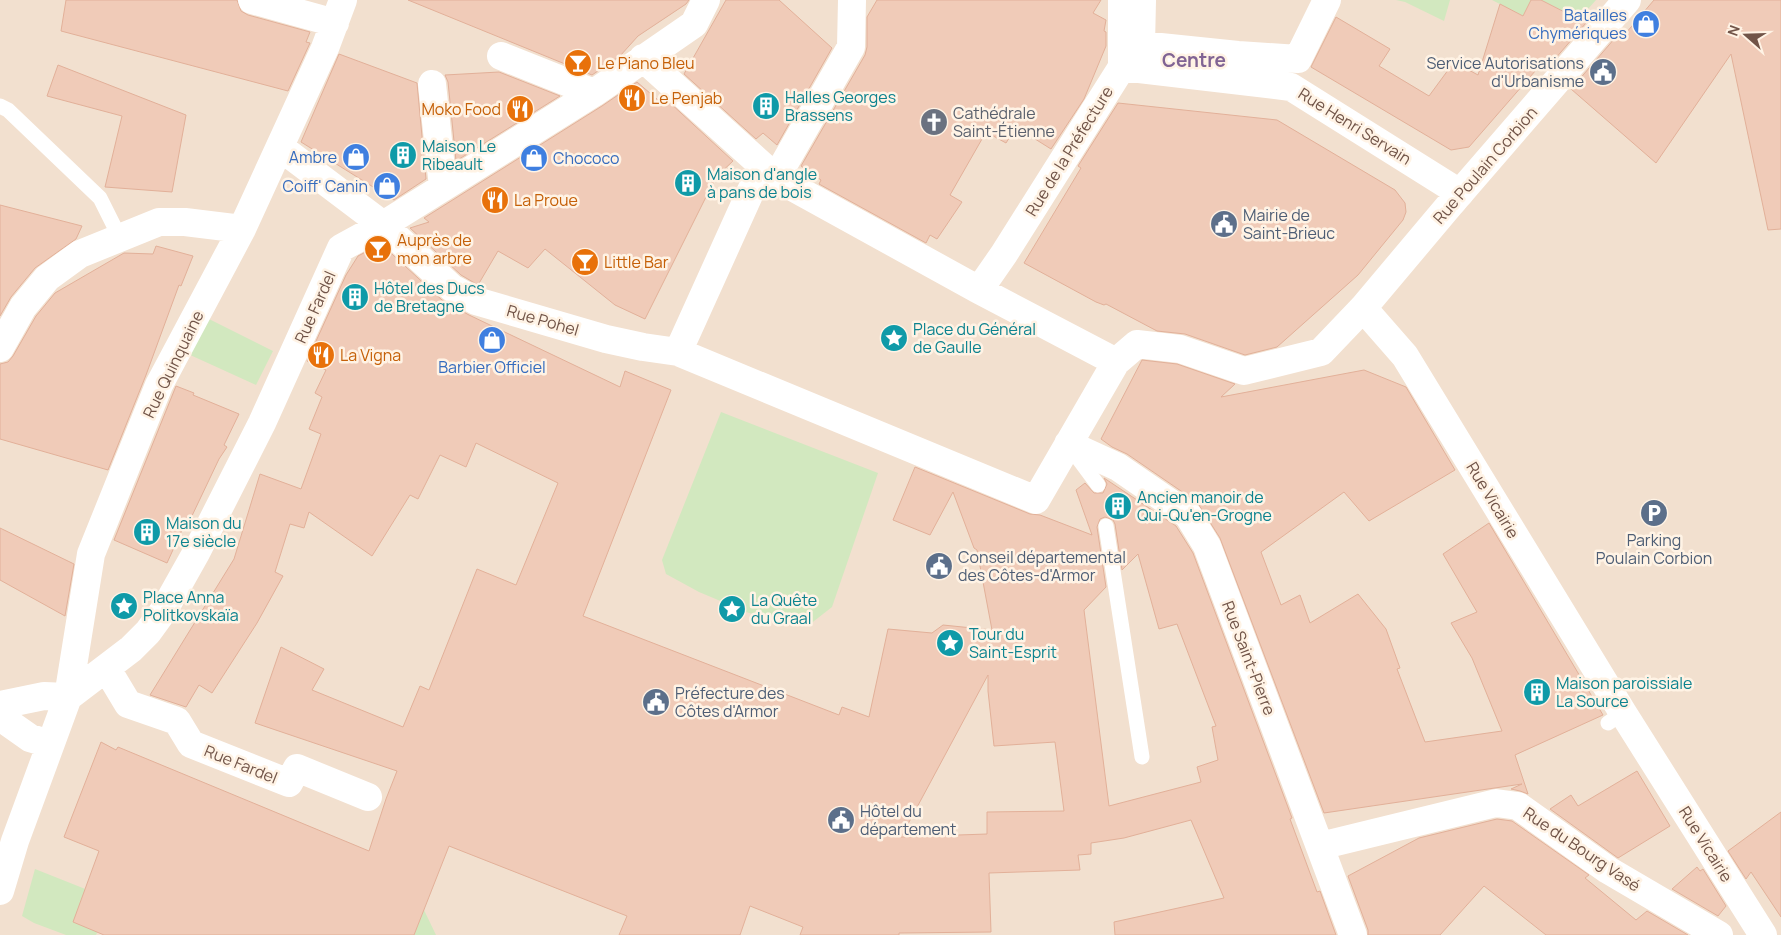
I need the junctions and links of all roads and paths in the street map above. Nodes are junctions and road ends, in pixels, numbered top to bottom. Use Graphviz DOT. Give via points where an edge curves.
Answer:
graph roads {
  1 [pos="252,0"];
  2 [pos="706,0"];
  3 [pos="852,0"];
  4 [pos="1122,0"];
  5 [pos="1142,0"];
  6 [pos="1327,0"];
  7 [pos="1627,0"];
  8 [pos="339,11"];
  9 [pos="501,56"];
  10 [pos="643,58"];
  11 [pos="1122,67"];
  12 [pos="432,84"];
  13 [pos="594,93"];
  14 [pos="0,106"];
  15 [pos="281,148"];
  16 [pos="776,178"];
  17 [pos="443,187"];
  18 [pos="1457,197"];
  19 [pos="384,225"];
  20 [pos="242,229"];
  21 [pos="120,238"];
  22 [pos="979,290"];
  23 [pos="1363,308"];
  24 [pos="0,348"];
  25 [pos="678,352"];
  26 [pos="1116,362"];
  27 [pos="1068,444"];
  28 [pos="1098,485"];
  29 [pos="1106,526"];
  30 [pos="107,669"];
  31 [pos="68,697"];
  32 [pos="0,705"];
  33 [pos="0,717"];
  34 [pos="50,744"];
  35 [pos="1142,757"];
  36 [pos="368,796"];
  37 [pos="1320,846"];
  38 [pos="0,891"];
  39 [pos="1353,935"];
  40 [pos="1719,935"];
  41 [pos="1763,935"];
  1 -- 8 [label="street"];
  2 -- 10 [label="street, Rue Fardel" via="694,24"];
  3 -- 16 [label="street" via="851,47"];
  4 -- 11 [label="street"];
  5 -- 6 [label="street" via="1141,45 1298,59"];
  7 -- 18 [label="street, Rue Poulain Corbion"];
  8 -- 15 [label="street, Rue Quinquaine"];
  9 -- 13 [label="street"];
  10 -- 13 [label="street, Rue Fardel"];
  10 -- 16 [label="street"];
  11 -- 18 [label="street, Rue Henri Servain" via="1290,87"];
  11 -- 22 [label="street, Rue de la Préfecture"];
  12 -- 17 [label="street"];
  13 -- 17 [label="street, Rue Fardel"];
  14 -- 21 [label="lane" via="100,198"];
  15 -- 19 [label="street, Rue Pohel"];
  15 -- 20 [label="street, Rue Quinquaine"];
  16 -- 22 [label="street"];
  16 -- 25 [label="street" via="754,184"];
  17 -- 19 [label="street, Rue Fardel"];
  18 -- 23 [label="street, Rue Poulain Corbion"];
  19 -- 25 [label="street, Rue Pohel" via="452,288 476,301 606,339"];
  19 -- 30 [label="street, Rue Fardel" via="341,248 262,423 164,610 148,632"];
  20 -- 21 [label="street" via="159,222"];
  20 -- 31 [label="street, Rue Quinquaine" via="159,385 91,554"];
  21 -- 24 [label="street" via="80,254 47,278 23,307"];
  22 -- 26 [label="street"];
  23 -- 26 [label="street" via="1321,352 1244,371 1180,349 1137,344"];
  23 -- 41 [label="street, Rue Vicairie" via="1405,356 1615,718"];
  25 -- 27 [label="street" via="1036,500"];
  26 -- 27 [label="street"];
  27 -- 28 [label="lane"];
  27 -- 37 [label="street, Rue Saint-Pierre" via="1118,467 1188,515 1207,546"];
  29 -- 35 [label="lane"];
  30 -- 31 [label="street, Rue Fardel"];
  30 -- 36 [label="street, Rue Fardel" via="128,704 177,721 191,744 289,783 297,768"];
  31 -- 32 [label="street" via="44,696"];
  31 -- 34 [label="street, Rue Quinquaine"];
  33 -- 34 [label="street" via="30,738"];
  34 -- 38 [label="street, Rue Quinquaine"];
  37 -- 39 [label="street, Rue Saint-Pierre"];
  37 -- 40 [label="street, Rue du Bourg Vasé" via="1496,803 1518,806 1608,870"];
}
